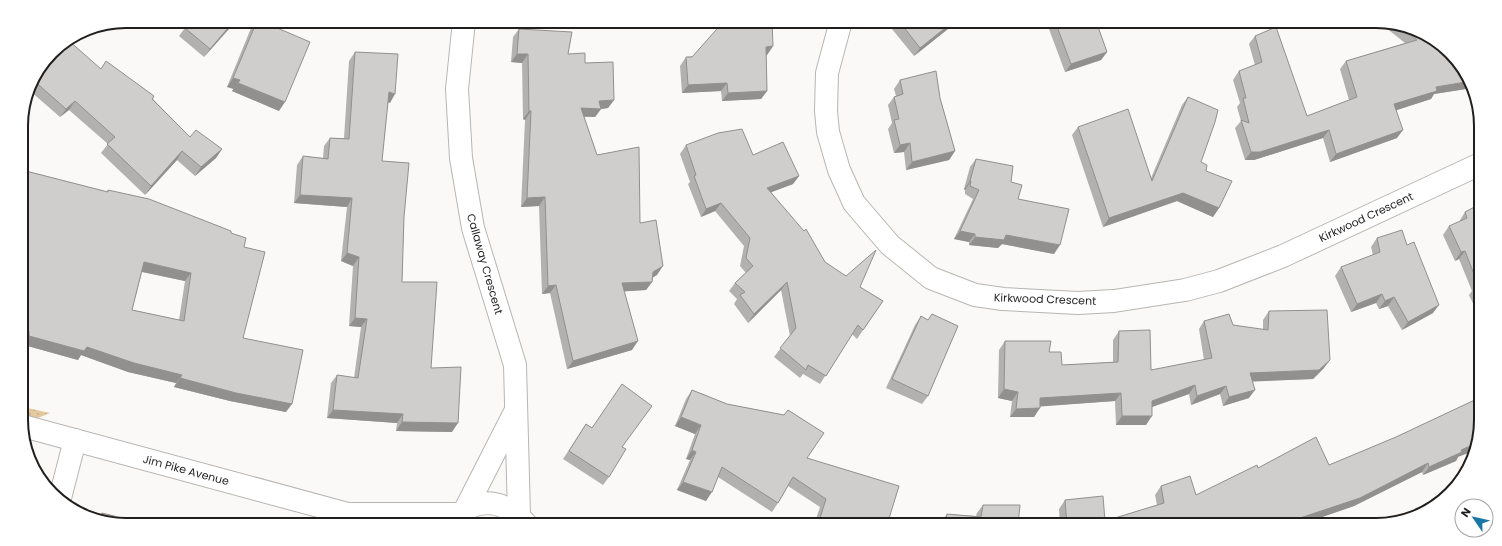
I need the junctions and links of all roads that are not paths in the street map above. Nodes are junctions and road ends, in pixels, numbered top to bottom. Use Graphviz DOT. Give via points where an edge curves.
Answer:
graph roads {
  1 [pos="463,28"];
  2 [pos="839,28"];
  3 [pos="1474,167"];
  4 [pos="516,410"];
  5 [pos="28,427"];
  6 [pos="75,440"];
  7 [pos="61,494"];
  8 [pos="348,514"];
  9 [pos="458,516"];
  10 [pos="355,518"];
  11 [pos="520,518"];
  12 [pos="522,518"];
  1 -- 4 [label="street, Callaway Crescent" via="458,89 461,158 473,228 515,365"];
  2 -- 3 [label="street, Kirkwood Crescent" via="828,74 826,111 834,154 854,203 890,244 931,278 975,295 1003,299 1078,302 1114,301 1185,290 1218,281 1283,256"];
  4 -- 9 [label="street, Callaway Crescent"];
  4 -- 12 [label="street, Callaway Crescent"];
  5 -- 6 [label="street, Jim Pike Avenue"];
  6 -- 7 [label="street"];
  6 -- 8 [label="street, Jim Pike Avenue"];
  8 -- 9 [label="street, Jim Pike Avenue"];
  8 -- 10 [label="street, Jim Pike Avenue"];
  9 -- 11 [label="street, Jim Pike Avenue" via="476,505 487,503 509,508"];
}
